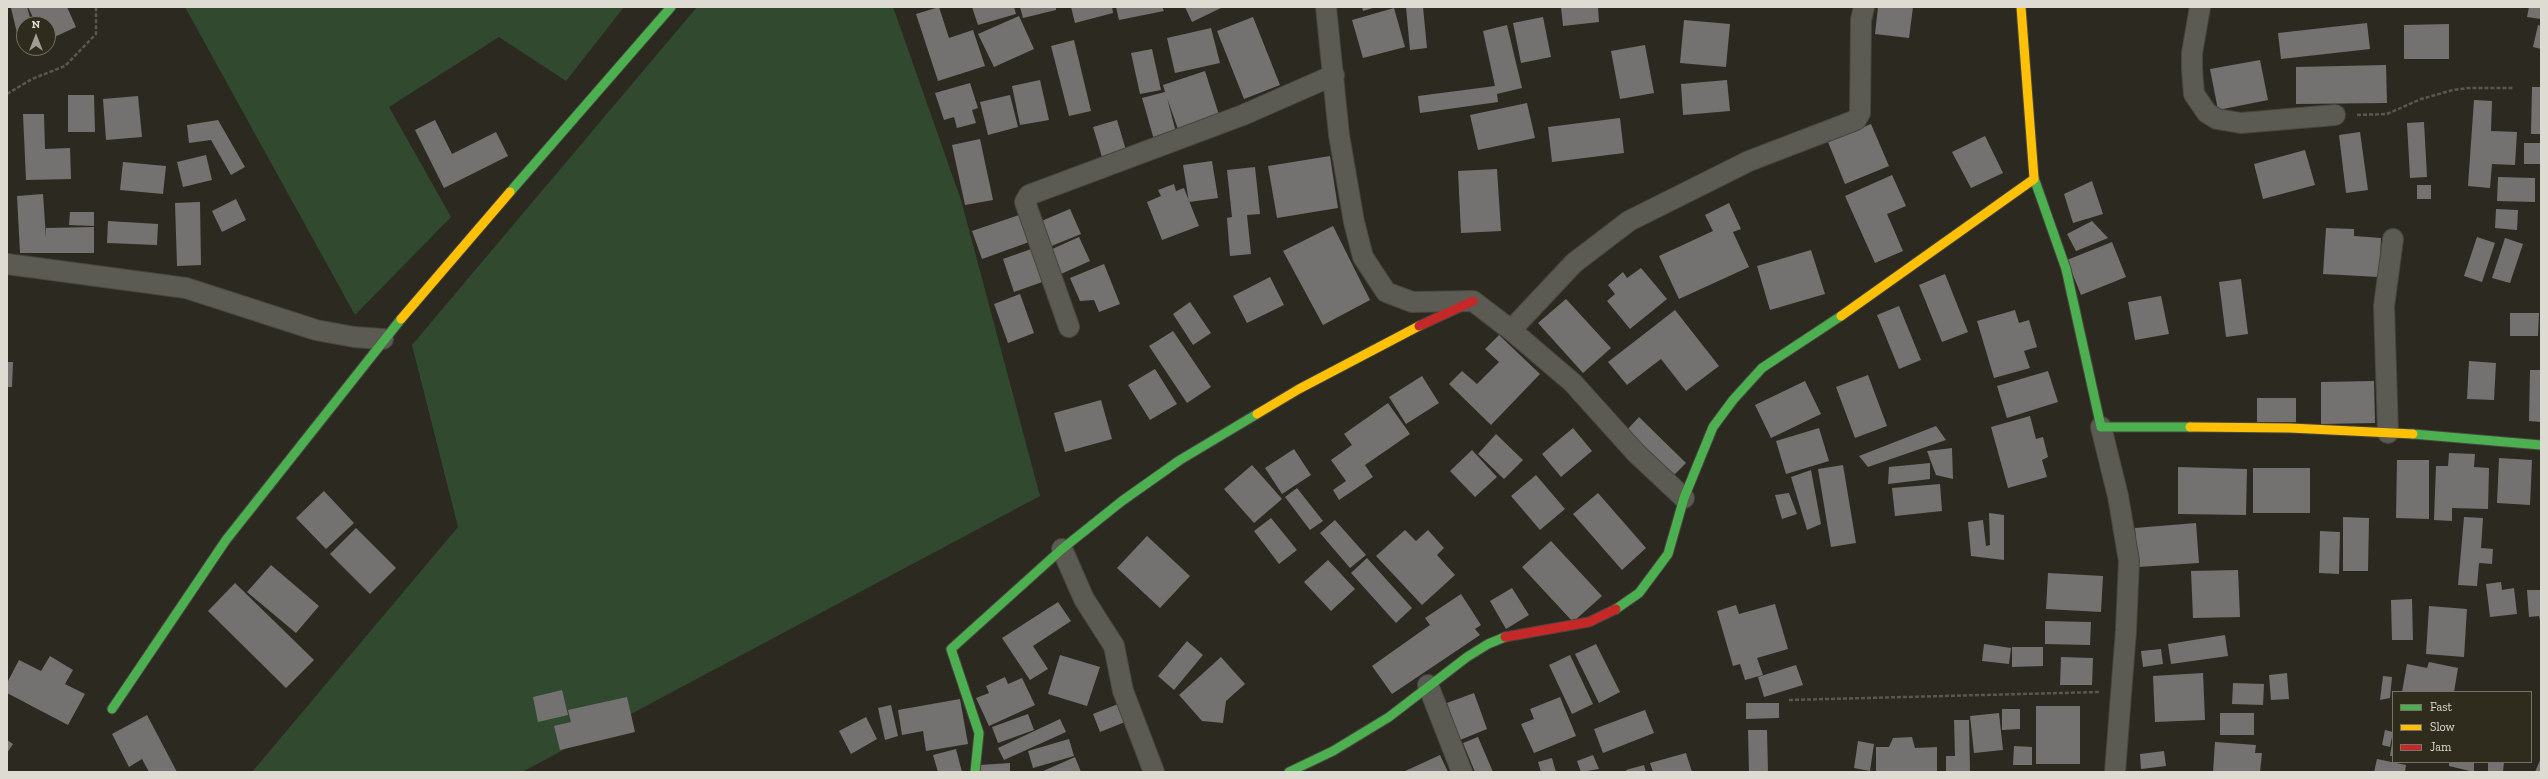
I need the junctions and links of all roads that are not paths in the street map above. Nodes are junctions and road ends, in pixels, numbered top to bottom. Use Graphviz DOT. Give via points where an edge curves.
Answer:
graph roads {
  1 [pos="672,7"];
  2 [pos="1326,7"];
  3 [pos="1864,7"];
  4 [pos="2021,7"];
  5 [pos="2200,7"];
  6 [pos="1334,75"];
  7 [pos="2335,115"];
  8 [pos="2034,180"];
  9 [pos="2393,239"];
  10 [pos="7,264"];
  11 [pos="1473,300"];
  12 [pos="1069,327"];
  13 [pos="1511,330"];
  14 [pos="383,339"];
  15 [pos="2101,427"];
  16 [pos="2388,433"];
  17 [pos="2541,445"];
  18 [pos="1684,498"];
  19 [pos="1062,549"];
  20 [pos="1428,685"];
  21 [pos="112,709"];
  22 [pos="975,772"];
  23 [pos="1154,772"];
  24 [pos="1289,772"];
  25 [pos="1462,772"];
  26 [pos="2115,772"];
  1 -- 14 [label="street"];
  2 -- 6 [label="street"];
  3 -- 13 [label="street" via="1861,20 1860,113 1856,120 1749,161 1629,221 1574,263"];
  4 -- 8 [label="street"];
  5 -- 7 [label="street" via="2192,53 2192,69 2194,94 2207,113 2217,119 2241,123"];
  6 -- 11 [label="street" via="1339,135 1354,222 1363,257 1386,292 1412,302"];
  6 -- 12 [label="street" via="1243,115 1029,195 1025,202"];
  8 -- 15 [label="street" via="2066,269"];
  8 -- 18 [label="street" via="1870,296 1762,368 1733,400 1714,427"];
  9 -- 16 [label="street" via="2384,306"];
  10 -- 14 [label="street" via="186,288 316,330"];
  11 -- 13 [label="street"];
  11 -- 19 [label="street" via="1426,322 1299,390 1180,460 1122,501"];
  13 -- 18 [label="street" via="1573,384 1636,453"];
  14 -- 21 [label="street" via="226,540"];
  15 -- 16 [label="street" via="2290,428"];
  15 -- 26 [label="street" via="2118,496 2129,561"];
  16 -- 17 [label="street" via="2467,436"];
  18 -- 20 [label="street" via="1668,554 1639,593 1589,622 1513,634 1488,644"];
  19 -- 22 [label="street" via="1004,604 951,649 979,733"];
  19 -- 23 [label="street" via="1084,599 1114,646 1123,691"];
  20 -- 24 [label="street" via="1389,717 1333,751"];
  20 -- 25 [label="street"];
}
